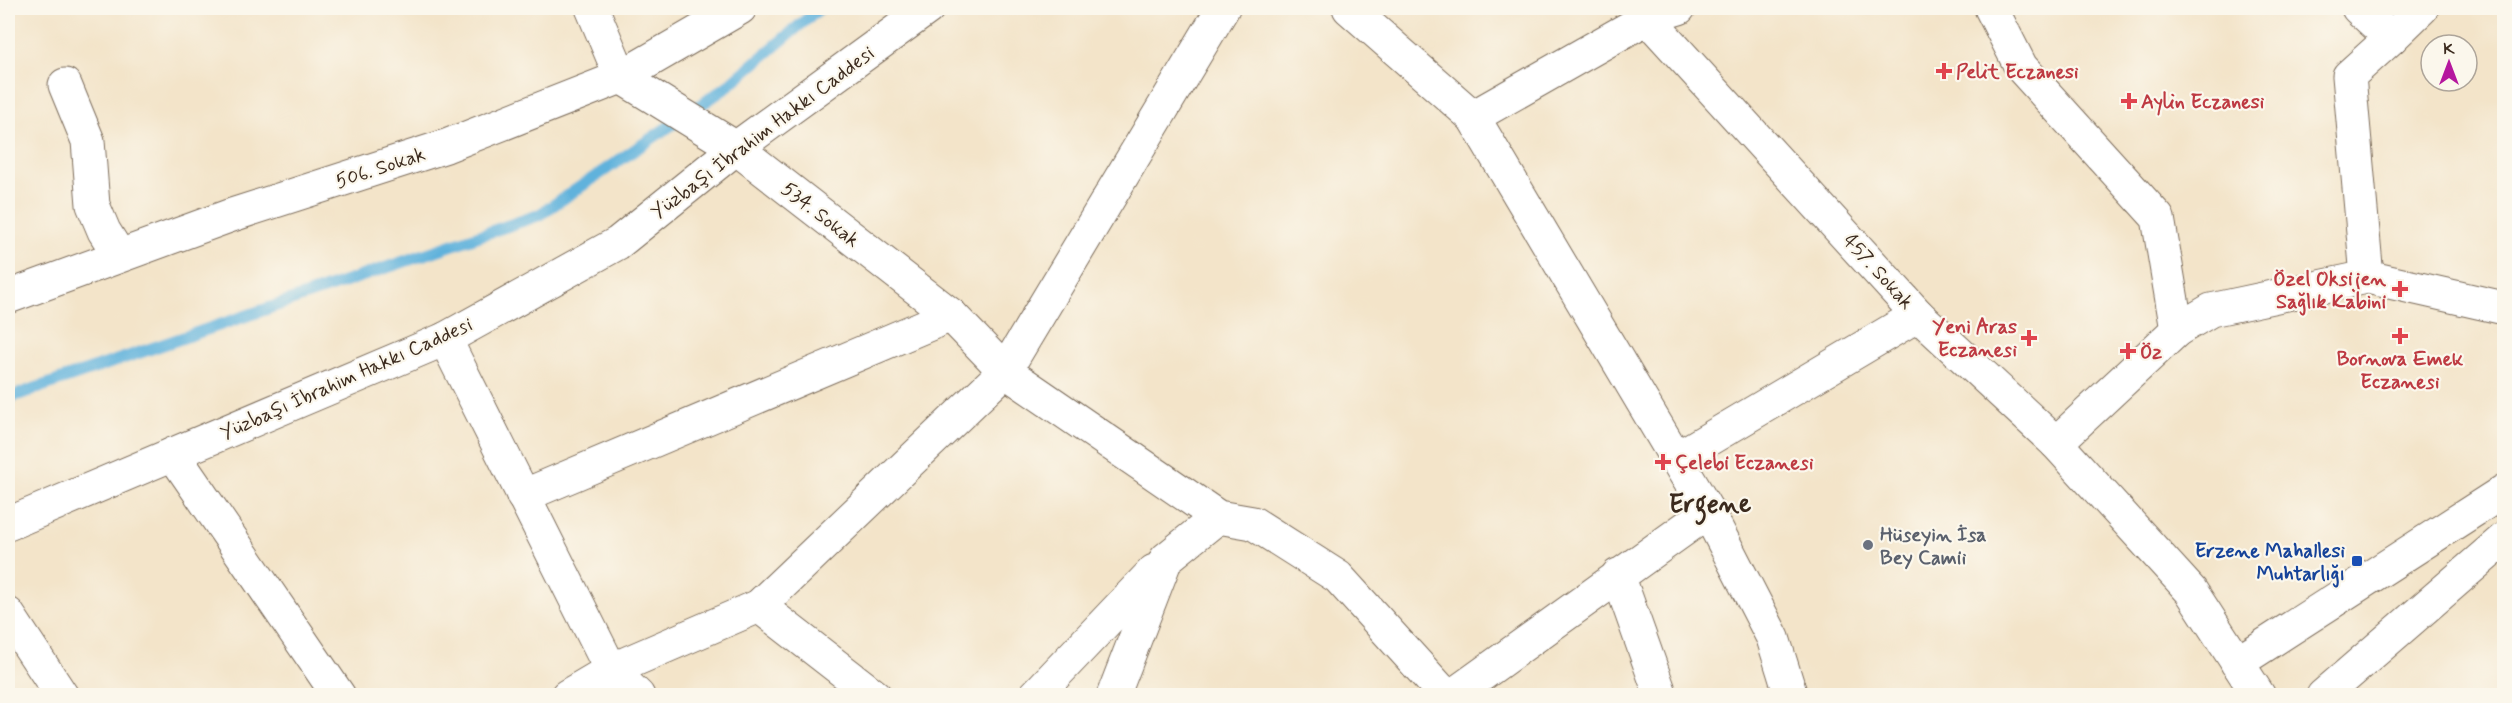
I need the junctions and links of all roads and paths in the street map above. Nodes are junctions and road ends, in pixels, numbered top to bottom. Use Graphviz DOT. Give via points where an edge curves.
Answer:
graph roads {
  1 [pos="592,8"];
  2 [pos="740,8"];
  3 [pos="928,8"];
  4 [pos="1223,8"];
  5 [pos="1349,8"];
  6 [pos="1991,8"];
  7 [pos="2358,8"];
  8 [pos="2422,8"];
  9 [pos="1656,11"];
  10 [pos="2391,38"];
  11 [pos="621,77"];
  12 [pos="66,85"];
  13 [pos="1473,117"];
  14 [pos="736,148"];
  15 [pos="119,255"];
  16 [pos="2367,277"];
  17 [pos="8,297"];
  18 [pos="2505,308"];
  19 [pos="951,315"];
  20 [pos="1918,315"];
  21 [pos="2177,330"];
  22 [pos="445,339"];
  23 [pos="1005,371"];
  24 [pos="2056,443"];
  25 [pos="173,454"];
  26 [pos="1677,458"];
  27 [pos="2505,491"];
  28 [pos="523,496"];
  29 [pos="1708,512"];
  30 [pos="1218,517"];
  31 [pos="8,524"];
  32 [pos="2505,539"];
  33 [pos="1166,559"];
  34 [pos="1618,575"];
  35 [pos="759,606"];
  36 [pos="8,614"];
  37 [pos="2237,663"];
  38 [pos="611,670"];
  39 [pos="62,696"];
  40 [pos="339,696"];
  41 [pos="567,696"];
  42 [pos="638,696"];
  43 [pos="875,696"];
  44 [pos="1035,696"];
  45 [pos="1113,696"];
  46 [pos="1446,696"];
  47 [pos="1452,696"];
  48 [pos="1661,696"];
  49 [pos="1791,696"];
  50 [pos="2259,696"];
  51 [pos="2323,696"];
  1 -- 11 [label="street"];
  2 -- 11 [label="street, 506. Sokak"];
  3 -- 14 [label="street, Yüzbaşı İbrahim Hakkı Caddesi"];
  4 -- 23 [label="street"];
  5 -- 13 [label="street"];
  6 -- 21 [label="street" via="2021,67 2158,218"];
  7 -- 10 [label="street"];
  8 -- 10 [label="street"];
  9 -- 13 [label="street"];
  9 -- 20 [label="street, 457. Sokak"];
  10 -- 16 [label="street" via="2349,76"];
  11 -- 14 [label="street, 534. Sokak"];
  11 -- 15 [label="street, 506. Sokak" via="446,146"];
  12 -- 15 [label="street" via="88,141 93,206"];
  13 -- 26 [label="street"];
  14 -- 19 [label="street, 534. Sokak"];
  14 -- 22 [label="street, Yüzbaşı İbrahim Hakkı Caddesi" via="618,243"];
  15 -- 17 [label="street, 506. Sokak"];
  16 -- 18 [label="street"];
  16 -- 21 [label="street" via="2211,310"];
  19 -- 23 [label="street, 534. Sokak"];
  19 -- 28 [label="street"];
  20 -- 24 [label="street, 457. Sokak"];
  20 -- 26 [label="street"];
  21 -- 24 [label="street"];
  22 -- 25 [label="street, Yüzbaşı İbrahim Hakkı Caddesi"];
  22 -- 28 [label="street"];
  23 -- 30 [label="street, 534. Sokak"];
  23 -- 35 [label="street"];
  24 -- 37 [label="street, 457. Sokak" via="2191,591"];
  25 -- 31 [label="street, Yüzbaşı İbrahim Hakkı Caddesi"];
  25 -- 40 [label="street"];
  26 -- 29 [label="street"];
  27 -- 37 [label="street"];
  28 -- 38 [label="street"];
  29 -- 34 [label="street"];
  29 -- 49 [label="street" via="1773,638"];
  30 -- 33 [label="street"];
  30 -- 46 [label="street" via="1253,523 1338,577"];
  32 -- 51 [label="street"];
  33 -- 44 [label="street"];
  33 -- 45 [label="street"];
  34 -- 47 [label="street"];
  34 -- 48 [label="street"];
  35 -- 38 [label="street"];
  35 -- 43 [label="street"];
  36 -- 39 [label="street"];
  37 -- 50 [label="street, 457. Sokak"];
  38 -- 41 [label="street"];
  38 -- 42 [label="street"];
}
